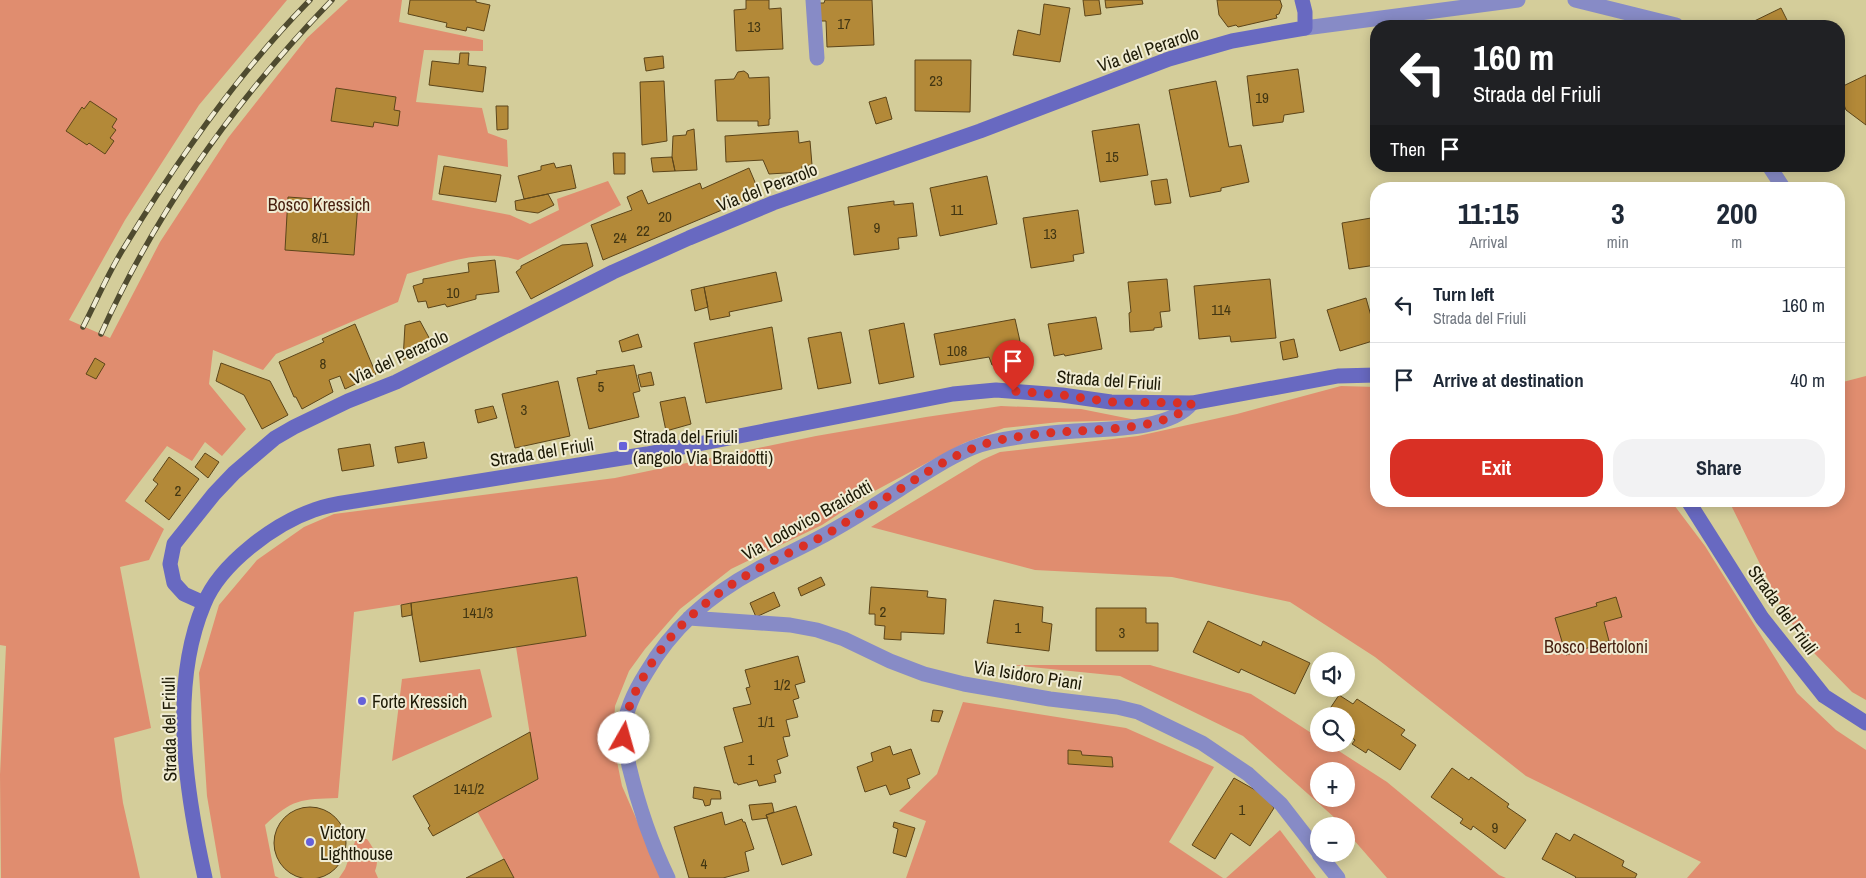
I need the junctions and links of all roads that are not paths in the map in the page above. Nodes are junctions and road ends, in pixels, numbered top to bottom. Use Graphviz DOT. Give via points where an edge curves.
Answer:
graph roads {
  1 [pos="813,0"];
  2 [pos="1302,0"];
  3 [pos="1518,0"];
  4 [pos="1575,0"];
  5 [pos="1656,20"];
  6 [pos="1305,28"];
  7 [pos="817,58"];
  8 [pos="1370,374"];
  9 [pos="1192,403"];
  10 [pos="1692,507"];
  11 [pos="204,603"];
  12 [pos="689,618"];
  13 [pos="1866,723"];
  14 [pos="1310,842"];
  15 [pos="1325,862"];
  16 [pos="205,878"];
  17 [pos="668,878"];
  18 [pos="1338,878"];
  1 -- 7 [label="street"];
  2 -- 6 [label="main road"];
  3 -- 6 [label="street, Via del Perarolo"];
  4 -- 5 [label="street"];
  6 -- 11 [label="main road, Via del Perarolo" via="1232,41 1169,59 993,126 773,203 613,272 396,382 294,427 275,438 234,473 174,544 170,564 174,583 184,594"];
  8 -- 9 [label="main road, Strada del Friuli" via="1338,376"];
  9 -- 11 [label="main road, Strada del Friuli" via="1111,402 996,390 953,394 656,452 330,505 294,518 254,544 227,570"];
  9 -- 12 [label="street, Via Lodovico Braidotti" via="1187,410 1161,420 1124,429 1022,437 989,442 957,454 828,533 755,570 703,604"];
  10 -- 13 [label="main road, Strada del Friuli" via="1762,618 1824,696"];
  11 -- 16 [label="main road, Strada del Friuli" via="187,662 184,713 188,781"];
  12 -- 14 [label="street, Via Isidoro Piani" via="817,630 924,674 1050,699 1138,712 1202,743 1248,774 1281,804"];
  12 -- 17 [label="street, Via Lodovico Braidotti" via="670,636 652,662 631,701 624,728 625,748 635,790"];
  15 -- 18 [label="street, Via Isidoro Piani"];
}
